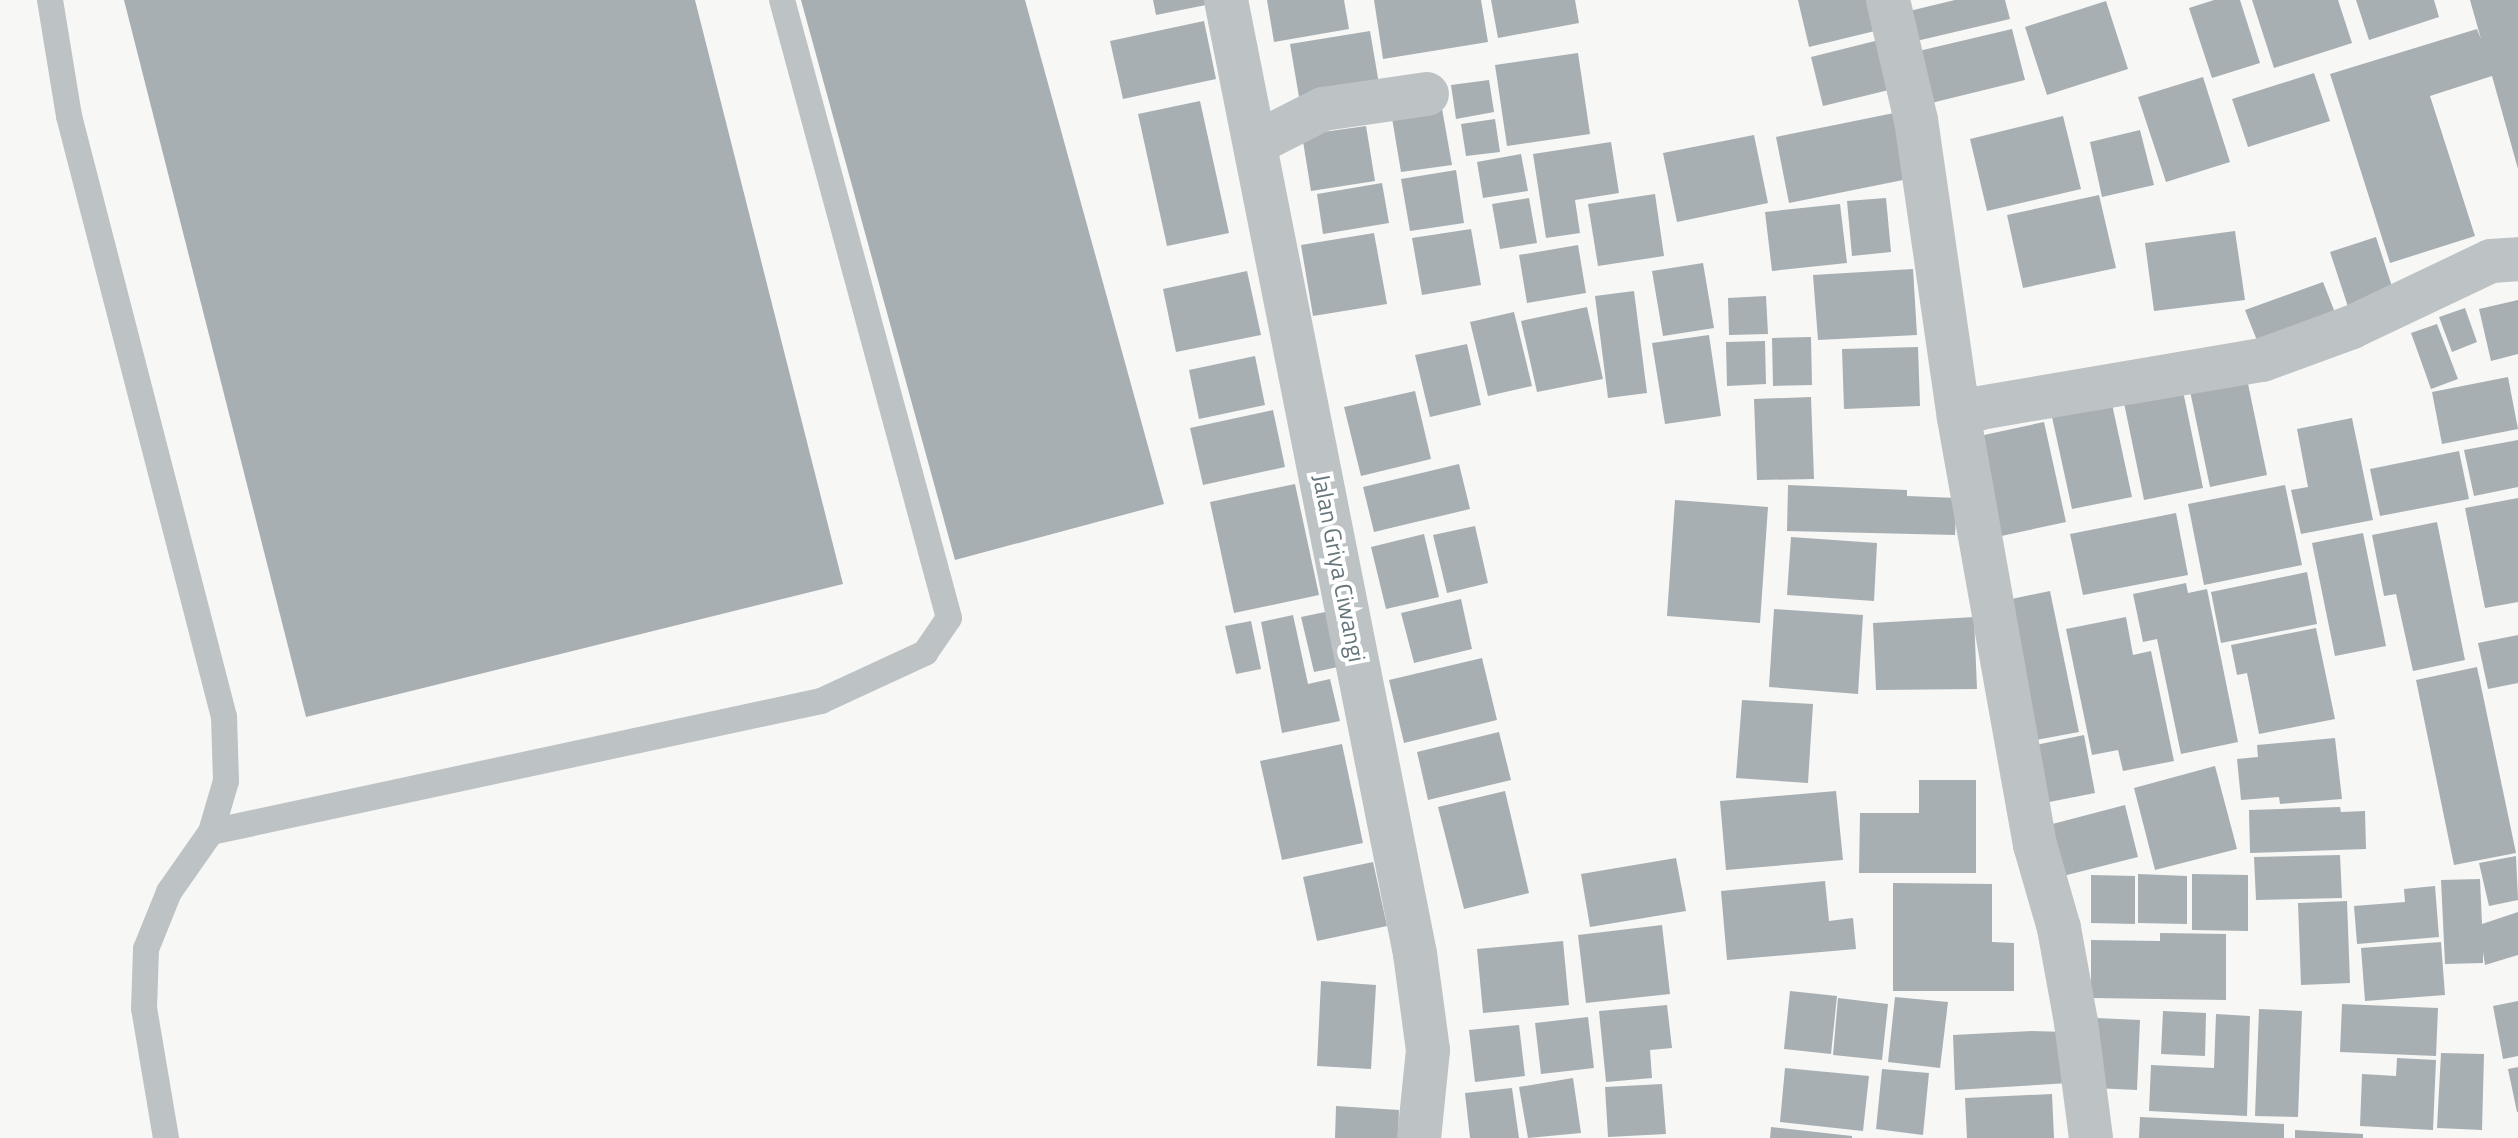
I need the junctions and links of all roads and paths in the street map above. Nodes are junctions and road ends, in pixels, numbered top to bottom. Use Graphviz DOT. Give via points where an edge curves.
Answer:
graph roads {
  1 [pos="50,0"];
  2 [pos="782,0"];
  3 [pos="1226,0"];
  4 [pos="1888,0"];
  5 [pos="1427,94"];
  6 [pos="1258,142"];
  7 [pos="2518,259"];
  8 [pos="1959,417"];
  9 [pos="211,832"];
  10 [pos="166,1138"];
  11 [pos="1419,1138"];
  12 [pos="2091,1138"];
  1 -- 9 [label="lane" via="69,116 224,717 226,781"];
  2 -- 9 [label="lane" via="949,618 925,653 821,701"];
  3 -- 6 [label="street, Jalan Griya Ciwangi"];
  4 -- 8 [label="street" via="1916,120"];
  5 -- 6 [label="street" via="1323,109"];
  6 -- 11 [label="street, Jalan Griya Ciwangi" via="1415,954 1428,1050"];
  7 -- 8 [label="street" via="2491,261 2352,327 2262,360 1980,408"];
  8 -- 12 [label="street" via="2027,801 2073,1006"];
  9 -- 10 [label="lane" via="169,892 146,949 144,1008"];
}
